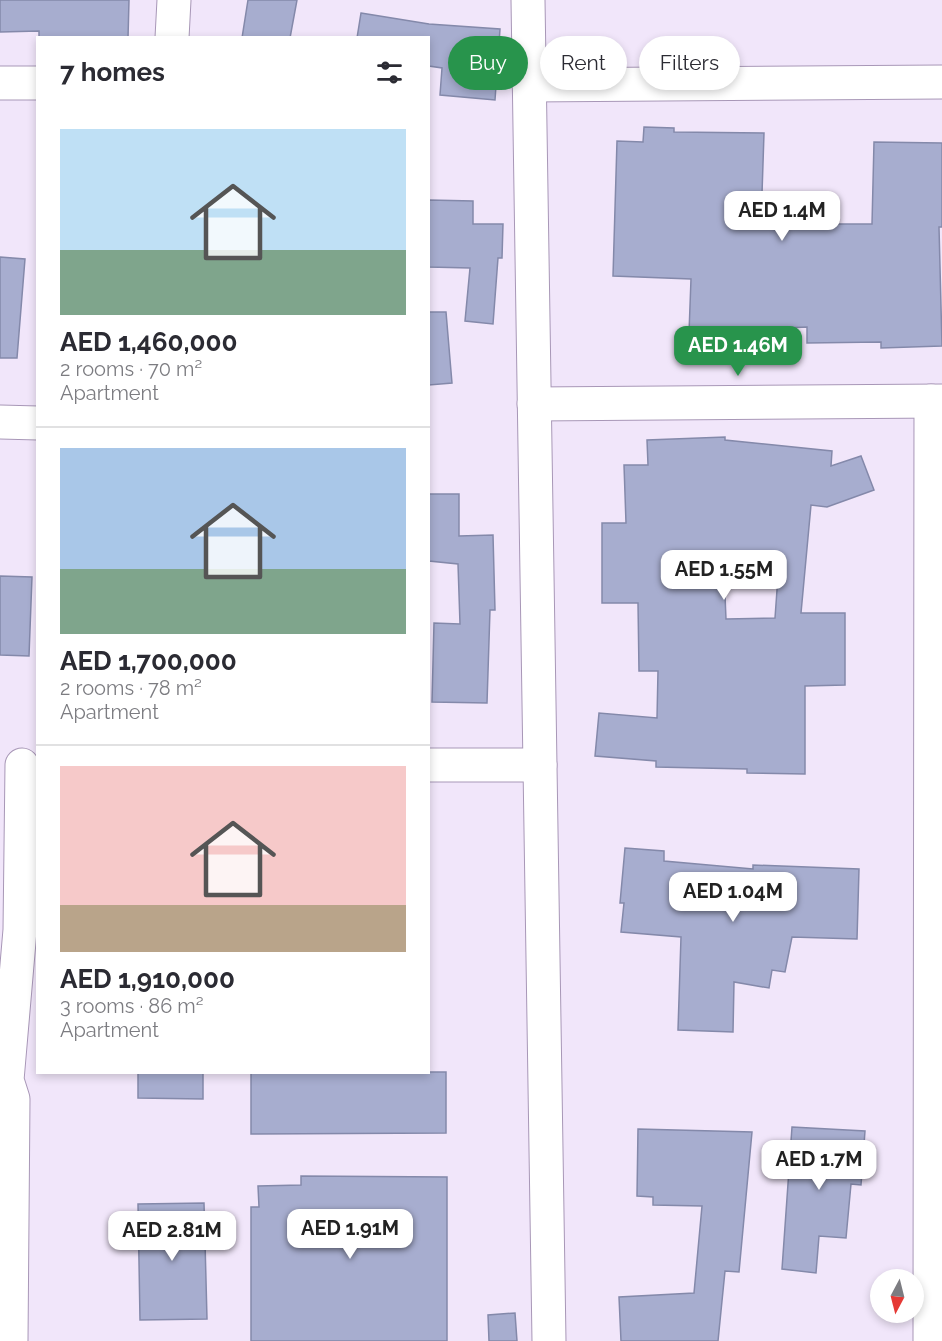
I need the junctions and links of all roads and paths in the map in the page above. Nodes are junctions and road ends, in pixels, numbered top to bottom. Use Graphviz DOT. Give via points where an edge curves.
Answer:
graph roads {
  1 [pos="174,0"];
  2 [pos="528,0"];
  3 [pos="172,36"];
  4 [pos="942,82"];
  5 [pos="0,83"];
  6 [pos="36,83"];
  7 [pos="529,85"];
  8 [pos="937,401"];
  9 [pos="534,404"];
  10 [pos="0,422"];
  11 [pos="36,423"];
  12 [pos="20,765"];
  13 [pos="430,765"];
  14 [pos="540,765"];
  15 [pos="3,1081"];
  16 [pos="936,1111"];
  17 [pos="11,1341"];
  18 [pos="549,1341"];
  19 [pos="930,1341"];
  1 -- 3 [label="street"];
  2 -- 7 [label="street"];
  4 -- 7 [label="street"];
  5 -- 6 [label="street"];
  7 -- 9 [label="street"];
  8 -- 9 [label="street"];
  8 -- 16 [label="street"];
  9 -- 14 [label="street"];
  10 -- 11 [label="street"];
  12 -- 15 [label="street" via="20,930"];
  13 -- 14 [label="street"];
  14 -- 18 [label="street"];
  15 -- 17 [label="street" via="13,1099"];
  16 -- 19 [label="street"];
}
